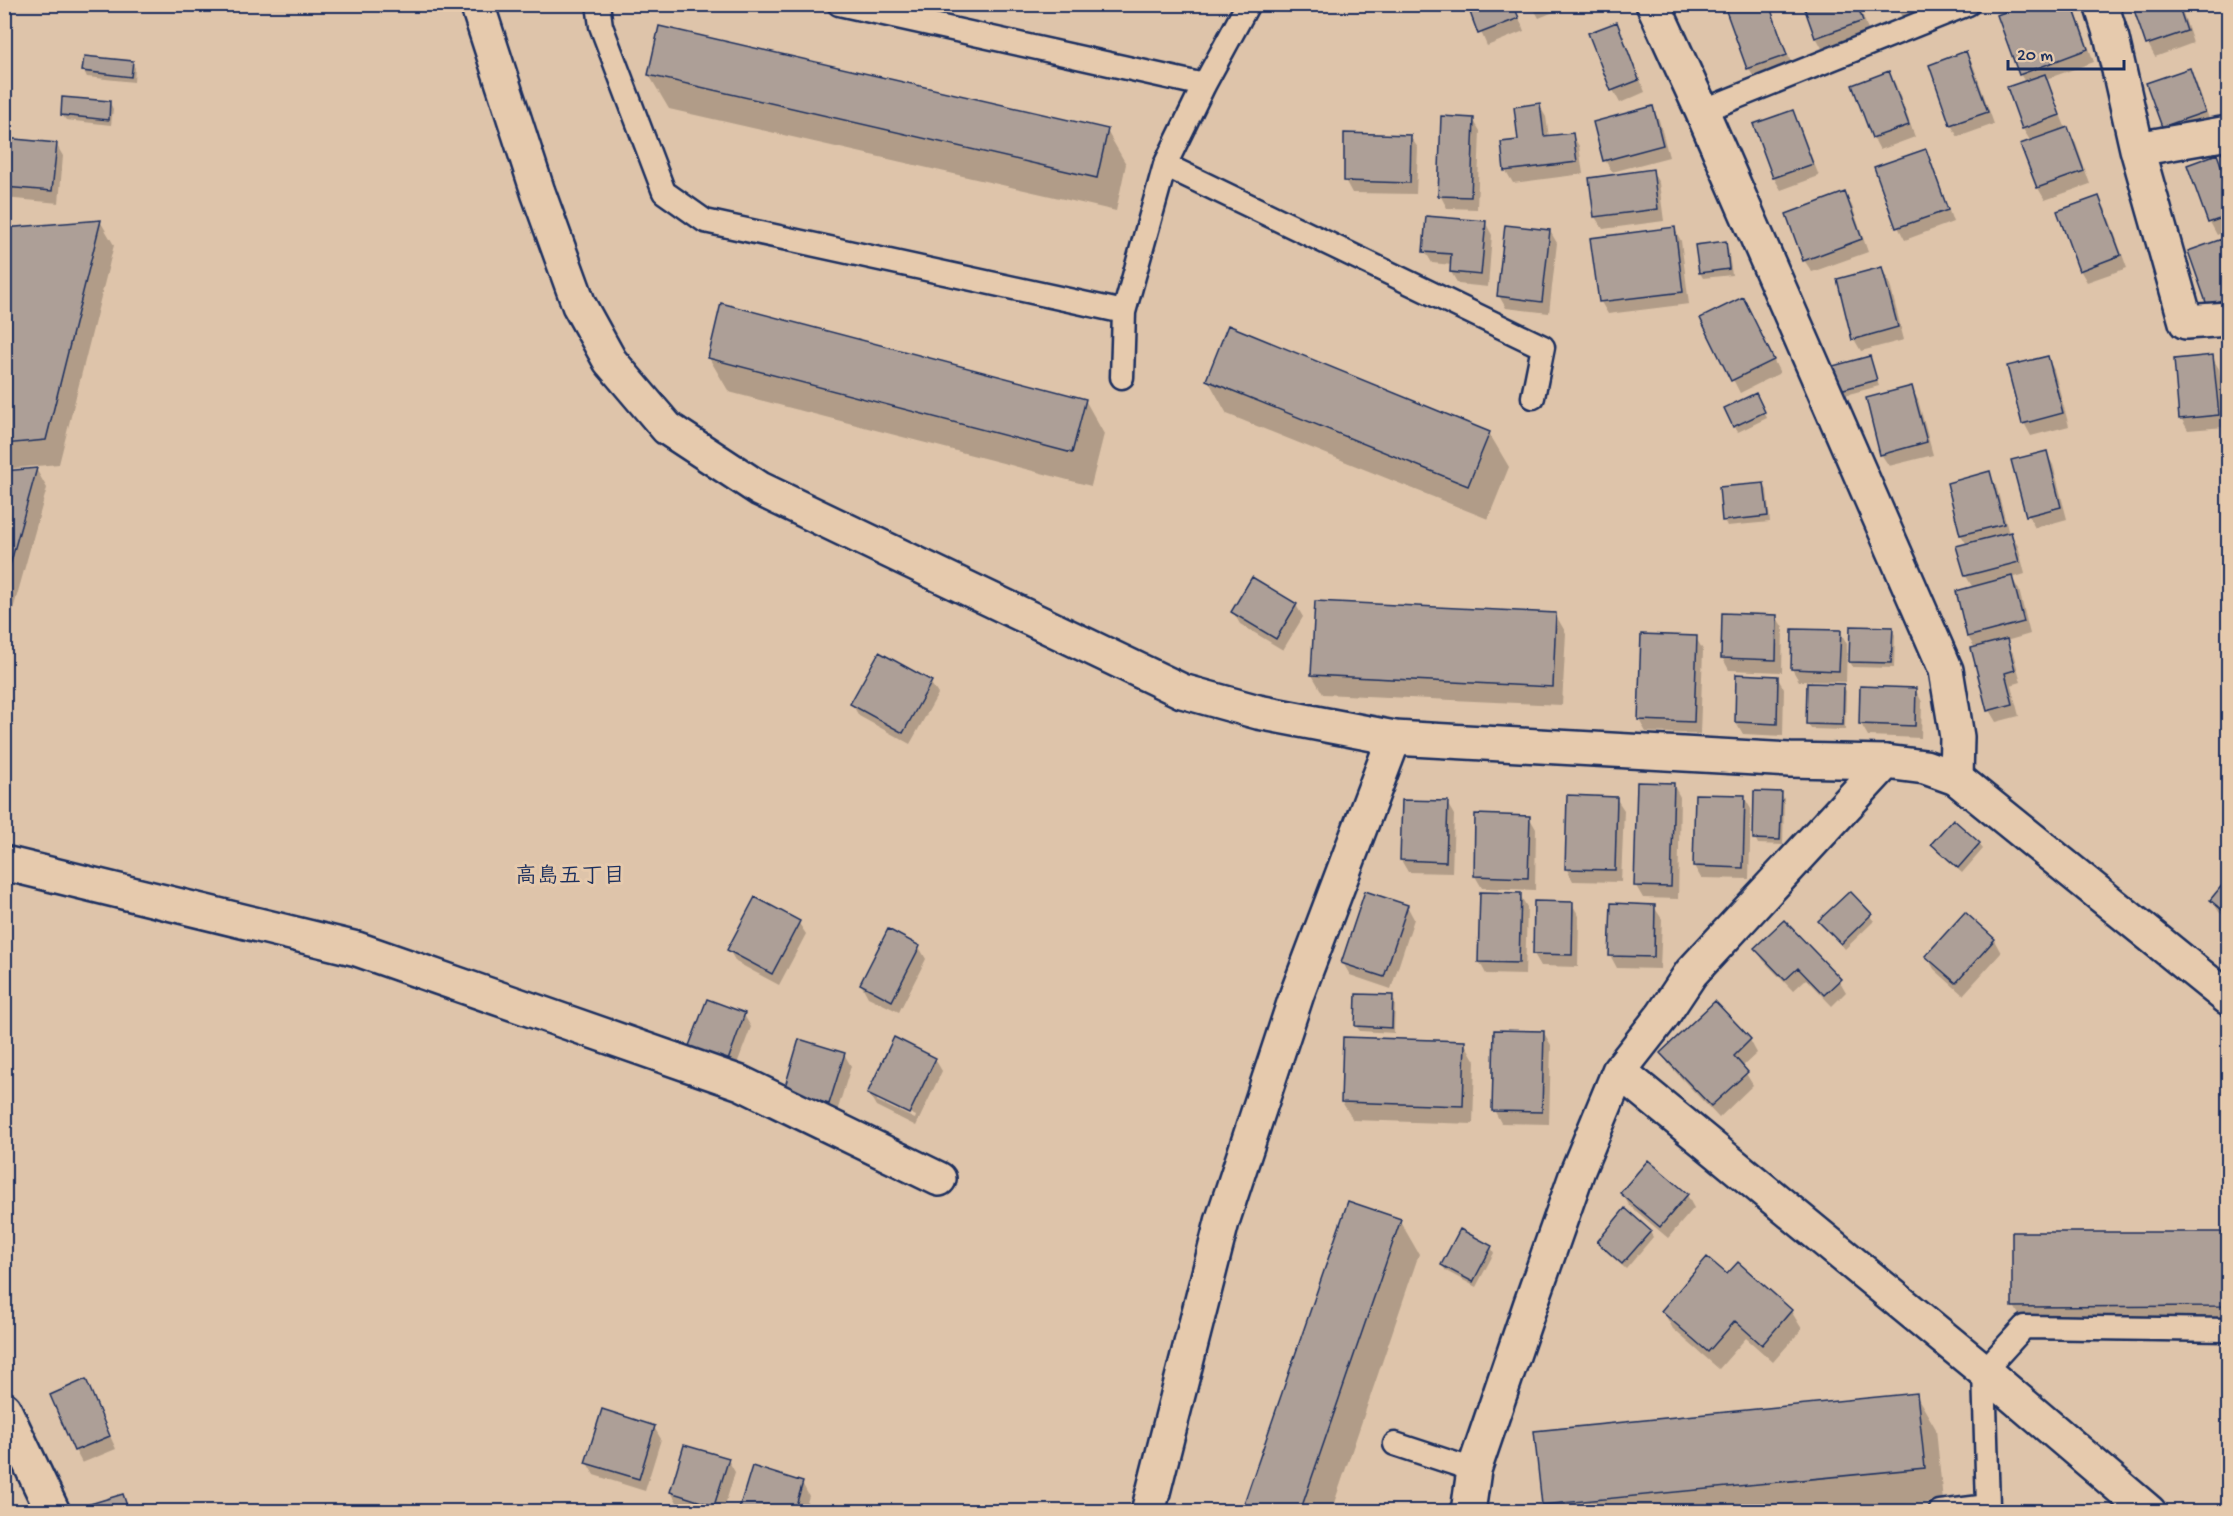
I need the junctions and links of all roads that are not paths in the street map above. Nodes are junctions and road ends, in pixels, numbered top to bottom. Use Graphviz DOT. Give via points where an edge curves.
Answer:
graph roads {
  1 [pos="477,4"];
  2 [pos="598,4"];
  3 [pos="839,4"];
  4 [pos="1248,4"];
  5 [pos="1653,4"];
  6 [pos="1968,4"];
  7 [pos="2102,4"];
  8 [pos="1204,84"];
  9 [pos="1702,111"];
  10 [pos="2229,133"];
  11 [pos="2138,149"];
  12 [pos="1165,165"];
  13 [pos="1124,312"];
  14 [pos="2229,319"];
  15 [pos="1122,377"];
  16 [pos="1533,397"];
  17 [pos="1394,738"];
  18 [pos="1886,762"];
  19 [pos="1956,778"];
  20 [pos="4,863"];
  21 [pos="2229,998"];
  22 [pos="1619,1071"];
  23 [pos="939,1179"];
  24 [pos="2229,1330"];
  25 [pos="1984,1371"];
  26 [pos="4,1409"];
  27 [pos="1395,1444"];
  28 [pos="1474,1470"];
  29 [pos="53,1512"];
  30 [pos="1148,1512"];
  31 [pos="1468,1512"];
  32 [pos="1940,1512"];
  33 [pos="2149,1512"];
  1 -- 17 [label="street" via="579,305 610,361 667,428 760,489 1182,691 1258,712"];
  2 -- 13 [label="lane" via="601,26 664,192 705,221"];
  3 -- 8 [label="lane"];
  4 -- 8 [label="lane"];
  5 -- 9 [label="street"];
  6 -- 9 [label="lane"];
  7 -- 11 [label="street"];
  8 -- 12 [label="lane"];
  9 -- 19 [label="street" via="1946,670 1957,736"];
  10 -- 11 [label="street"];
  11 -- 14 [label="street" via="2186,322"];
  12 -- 13 [label="lane"];
  12 -- 16 [label="lane" via="1543,347"];
  13 -- 15 [label="lane"];
  17 -- 18 [label="street"];
  17 -- 30 [label="street" via="1297,994 1222,1222"];
  18 -- 19 [label="street" via="1925,767"];
  18 -- 22 [label="street" via="1691,973"];
  19 -- 21 [label="street"];
  20 -- 23 [label="street" via="357,949 741,1083"];
  22 -- 25 [label="street"];
  22 -- 28 [label="street" via="1578,1170"];
  24 -- 25 [label="lane" via="2024,1327"];
  25 -- 32 [label="lane" via="1988,1506"];
  25 -- 33 [label="street"];
  26 -- 29 [label="street"];
  27 -- 28 [label="lane"];
  28 -- 31 [label="street"];
}
